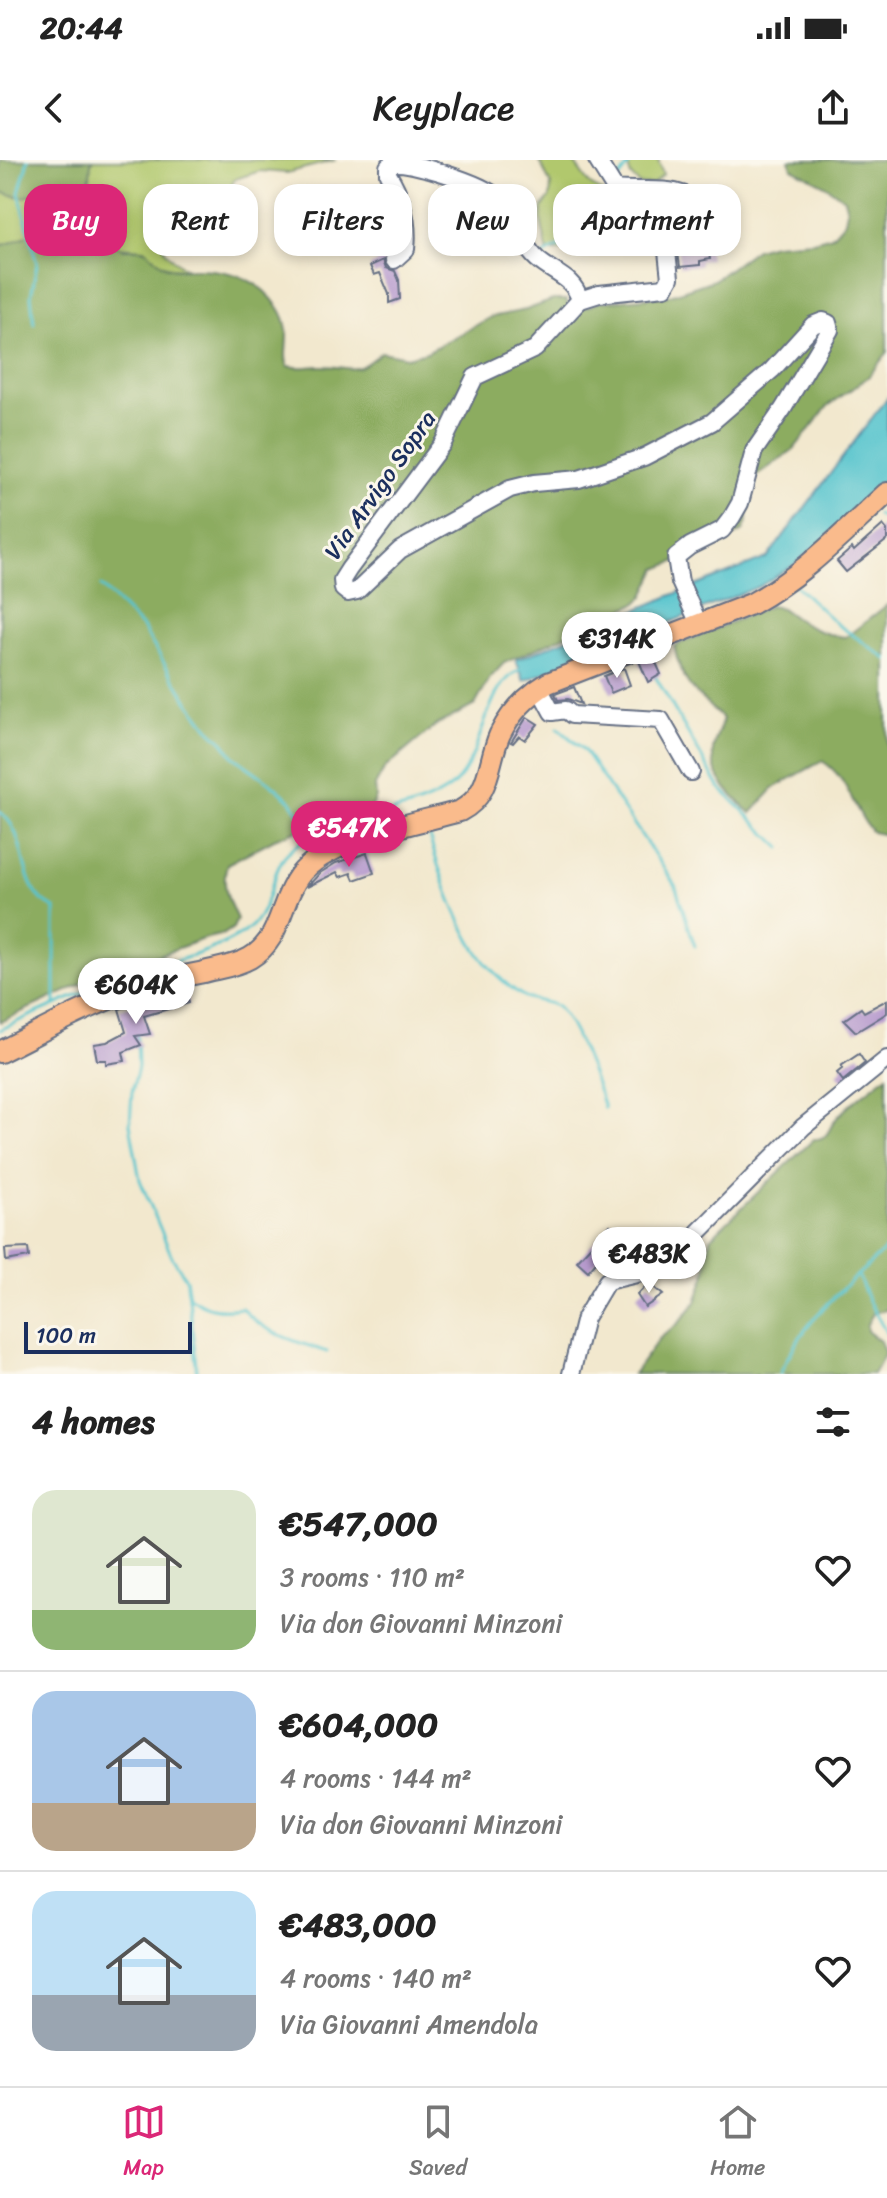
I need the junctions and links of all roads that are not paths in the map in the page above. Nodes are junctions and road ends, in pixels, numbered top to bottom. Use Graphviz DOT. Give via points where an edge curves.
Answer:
graph roads {
  1 [pos="597,160"];
  2 [pos="394,260"];
  3 [pos="580,300"];
  4 [pos="882,497"];
  5 [pos="697,621"];
  6 [pos="539,688"];
  7 [pos="691,772"];
  8 [pos="0,1052"];
  9 [pos="887,1059"];
  10 [pos="571,1374"];
  1 -- 3 [label="street" via="615,189 676,191 704,208 665,234 670,278 665,287"];
  2 -- 3 [label="street" via="406,249 408,231 388,167 405,163 495,195 535,257 572,283"];
  3 -- 5 [label="street, Via Arvigo Sopra" via="535,349 475,377 443,443 349,569 343,589 357,591 400,550 510,489 579,479 644,457 712,422 772,370 813,325 828,323 822,346 754,451 732,517 722,530 676,557"];
  4 -- 5 [label="main road" via="786,584 751,604"];
  5 -- 6 [label="main road"];
  6 -- 7 [label="street" via="552,712 661,720"];
  6 -- 8 [label="main road" via="507,722 484,789 474,802 322,855 299,876 272,937 252,957 127,992"];
  9 -- 10 [label="street" via="803,1127 669,1262 607,1281 585,1318"];
}
